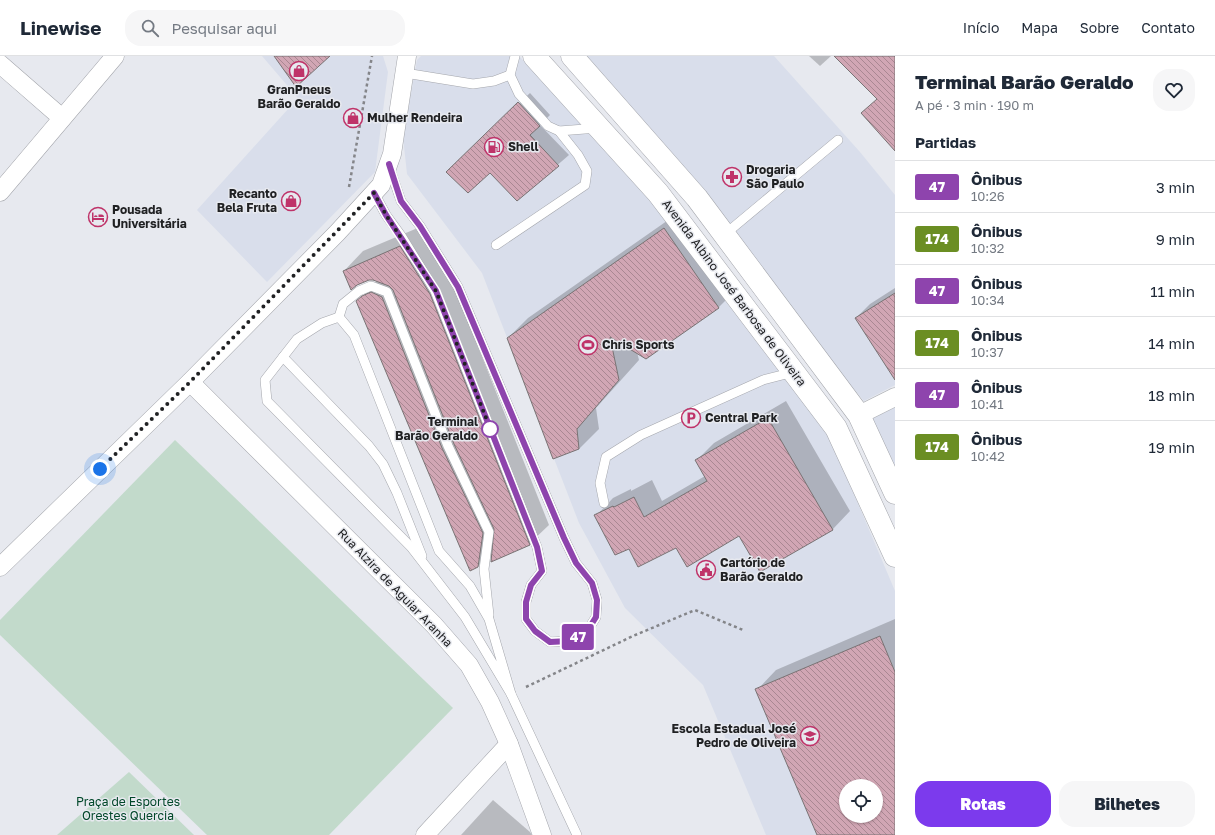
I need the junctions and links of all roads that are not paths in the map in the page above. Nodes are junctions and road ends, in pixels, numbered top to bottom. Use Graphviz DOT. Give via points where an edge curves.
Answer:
graph roads {
  1 [pos="115,56"];
  2 [pos="515,56"];
  3 [pos="534,56"];
  4 [pos="572,56"];
  5 [pos="0,64"];
  6 [pos="406,64"];
  7 [pos="510,75"];
  8 [pos="62,118"];
  9 [pos="599,128"];
  10 [pos="559,131"];
  11 [pos="838,140"];
  12 [pos="389,164"];
  13 [pos="0,192"];
  14 [pos="374,193"];
  15 [pos="724,235"];
  16 [pos="496,245"];
  17 [pos="338,317"];
  18 [pos="283,357"];
  19 [pos="794,372"];
  20 [pos="190,382"];
  21 [pos="895,397"];
  22 [pos="860,415"];
  23 [pos="895,493"];
  24 [pos="604,504"];
  25 [pos="895,556"];
  26 [pos="0,567"];
  27 [pos="426,567"];
  28 [pos="489,619"];
  29 [pos="511,694"];
  30 [pos="509,744"];
  31 [pos="425,835"];
  32 [pos="542,835"];
  33 [pos="577,835"];
  1 -- 8 [label="street"];
  2 -- 7 [label="lane"];
  3 -- 9 [label="main road, Avenida Albino José Barbosa de Oliveira"];
  4 -- 15 [label="main road" via="697,198"];
  5 -- 8 [label="street"];
  6 -- 7 [label="lane" via="473,84 494,81"];
  6 -- 12 [label="street"];
  7 -- 10 [label="lane" via="519,94 548,126"];
  8 -- 13 [label="street"];
  9 -- 10 [label="lane"];
  9 -- 19 [label="main road, Avenida Albino José Barbosa de Oliveira" via="658,193"];
  10 -- 16 [label="lane" via="587,171 585,185"];
  11 -- 15 [label="lane"];
  12 -- 14 [label="street" via="381,185"];
  12 -- 14 [label="lane" via="401,201 420,226 458,287 564,538 576,563 592,583 597,600 596,617 586,633 569,641 550,642 535,631 526,619 526,602 531,585 542,571 537,547 436,291"];
  14 -- 20 [label="street"];
  15 -- 22 [label="main road"];
  17 -- 18 [label="lane" via="322,323 297,339"];
  17 -- 28 [label="lane" via="354,335 439,551 470,586"];
  17 -- 28 [label="lane" via="343,304 359,291 371,286 387,292 448,446 489,532 484,569"];
  18 -- 27 [label="lane" via="369,446 383,464"];
  18 -- 27 [label="lane" via="265,380 268,401 411,547"];
  19 -- 24 [label="lane" via="763,380 641,435 606,457 600,483"];
  19 -- 25 [label="main road, Avenida Albino José Barbosa de Oliveira" via="836,428"];
  20 -- 26 [label="street"];
  20 -- 30 [label="street, Rua Alzira de Aguiar Aranha" via="434,625 469,665 490,702"];
  21 -- 22 [label="street"];
  22 -- 23 [label="main road"];
  27 -- 29 [label="lane" via="465,617"];
  28 -- 29 [label="lane"];
  29 -- 33 [label="lane"];
  30 -- 31 [label="street"];
  30 -- 32 [label="street, Rua Alzira de Aguiar Aranha"];
}
